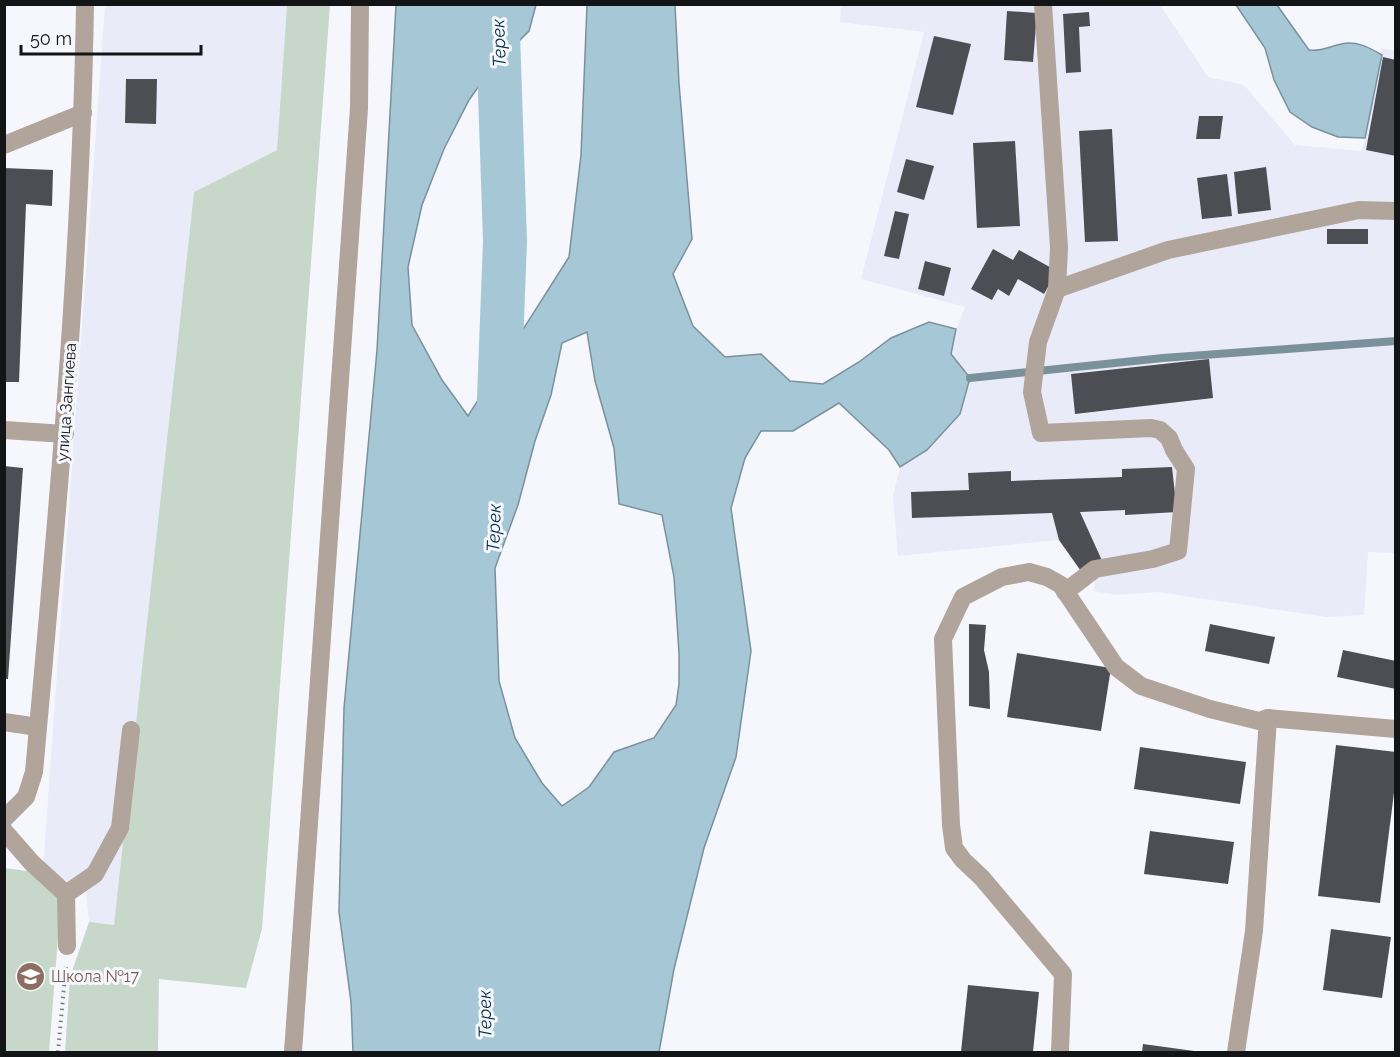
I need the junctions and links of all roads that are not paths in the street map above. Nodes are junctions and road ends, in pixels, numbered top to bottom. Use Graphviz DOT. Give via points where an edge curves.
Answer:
graph roads {
  1 [pos="85,4"];
  2 [pos="360,4"];
  3 [pos="1043,4"];
  4 [pos="83,113"];
  5 [pos="4,145"];
  6 [pos="1395,211"];
  7 [pos="1057,289"];
  8 [pos="4,430"];
  9 [pos="65,434"];
  10 [pos="1065,592"];
  11 [pos="1268,718"];
  12 [pos="4,722"];
  13 [pos="38,727"];
  14 [pos="1395,729"];
  15 [pos="131,730"];
  16 [pos="4,819"];
  17 [pos="4,831"];
  18 [pos="66,894"];
  19 [pos="67,946"];
  20 [pos="293,1053"];
  21 [pos="1059,1053"];
  22 [pos="1236,1053"];
  1 -- 4 [label="street, улица Зангиева"];
  2 -- 20 [label="street" via="358,120"];
  3 -- 7 [label="street" via="1059,248"];
  4 -- 5 [label="street"];
  4 -- 9 [label="street, улица Зангиева"];
  6 -- 7 [label="street" via="1359,210 1168,250"];
  7 -- 10 [label="street" via="1038,342 1032,392 1041,433 1160,430 1169,438 1186,469 1178,551 1095,569"];
  8 -- 9 [label="street"];
  9 -- 13 [label="street, улица Зангиева"];
  10 -- 11 [label="street" via="1116,667 1141,686 1209,709 1259,721"];
  10 -- 21 [label="street" via="1047,576 1029,573 1002,577 963,597 943,639 954,848 1063,974"];
  11 -- 14 [label="street"];
  11 -- 22 [label="street" via="1254,931"];
  12 -- 13 [label="street"];
  13 -- 16 [label="street, улица Зангиева" via="34,772 26,797"];
  15 -- 18 [label="street" via="120,828 95,874"];
  17 -- 18 [label="street"];
  18 -- 19 [label="street"];
}
